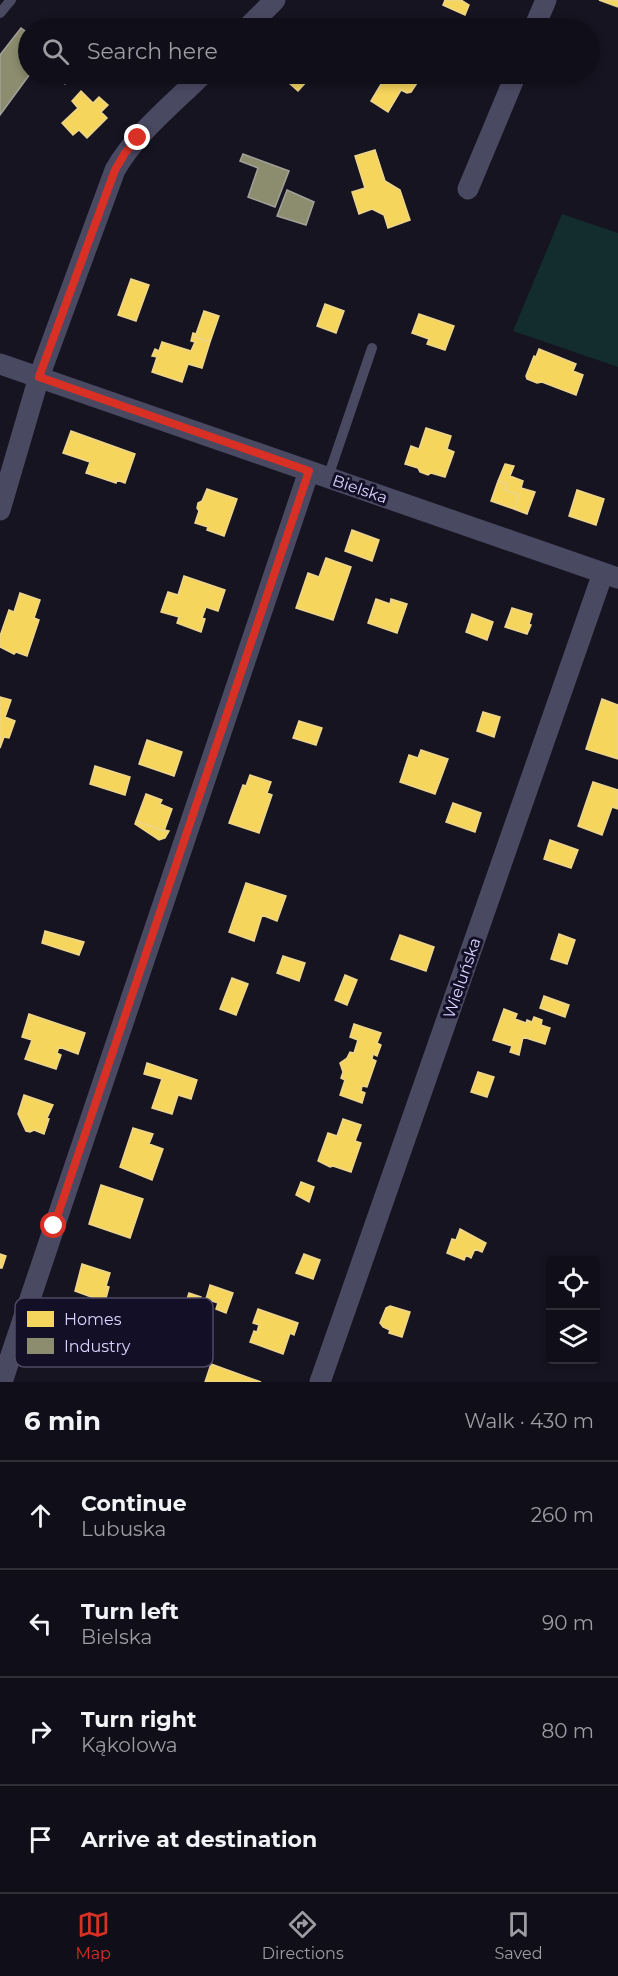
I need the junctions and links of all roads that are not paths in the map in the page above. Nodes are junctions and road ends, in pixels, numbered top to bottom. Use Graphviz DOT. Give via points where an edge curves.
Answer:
graph roads {
  1 [pos="11,0"];
  2 [pos="275,0"];
  3 [pos="546,0"];
  4 [pos="0,13"];
  5 [pos="257,18"];
  6 [pos="538,18"];
  7 [pos="193,84"];
  8 [pos="512,84"];
  9 [pos="468,189"];
  10 [pos="372,348"];
  11 [pos="0,364"];
  12 [pos="39,377"];
  13 [pos="319,474"];
  14 [pos="0,510"];
  15 [pos="611,576"];
  16 [pos="31,1298"];
  17 [pos="15,1345"];
  18 [pos="2,1382"];
  19 [pos="321,1382"];
  1 -- 4 [label="lane"];
  2 -- 5 [label="street"];
  3 -- 6 [label="street"];
  7 -- 12 [label="street" via="125,153 115,170"];
  8 -- 9 [label="street"];
  10 -- 13 [label="lane"];
  11 -- 12 [label="street, Bielska"];
  12 -- 13 [label="street, Bielska"];
  12 -- 14 [label="street"];
  13 -- 15 [label="street, Bielska"];
  13 -- 16 [label="street"];
  15 -- 19 [label="street, Wieluńska"];
  17 -- 18 [label="street"];
}
